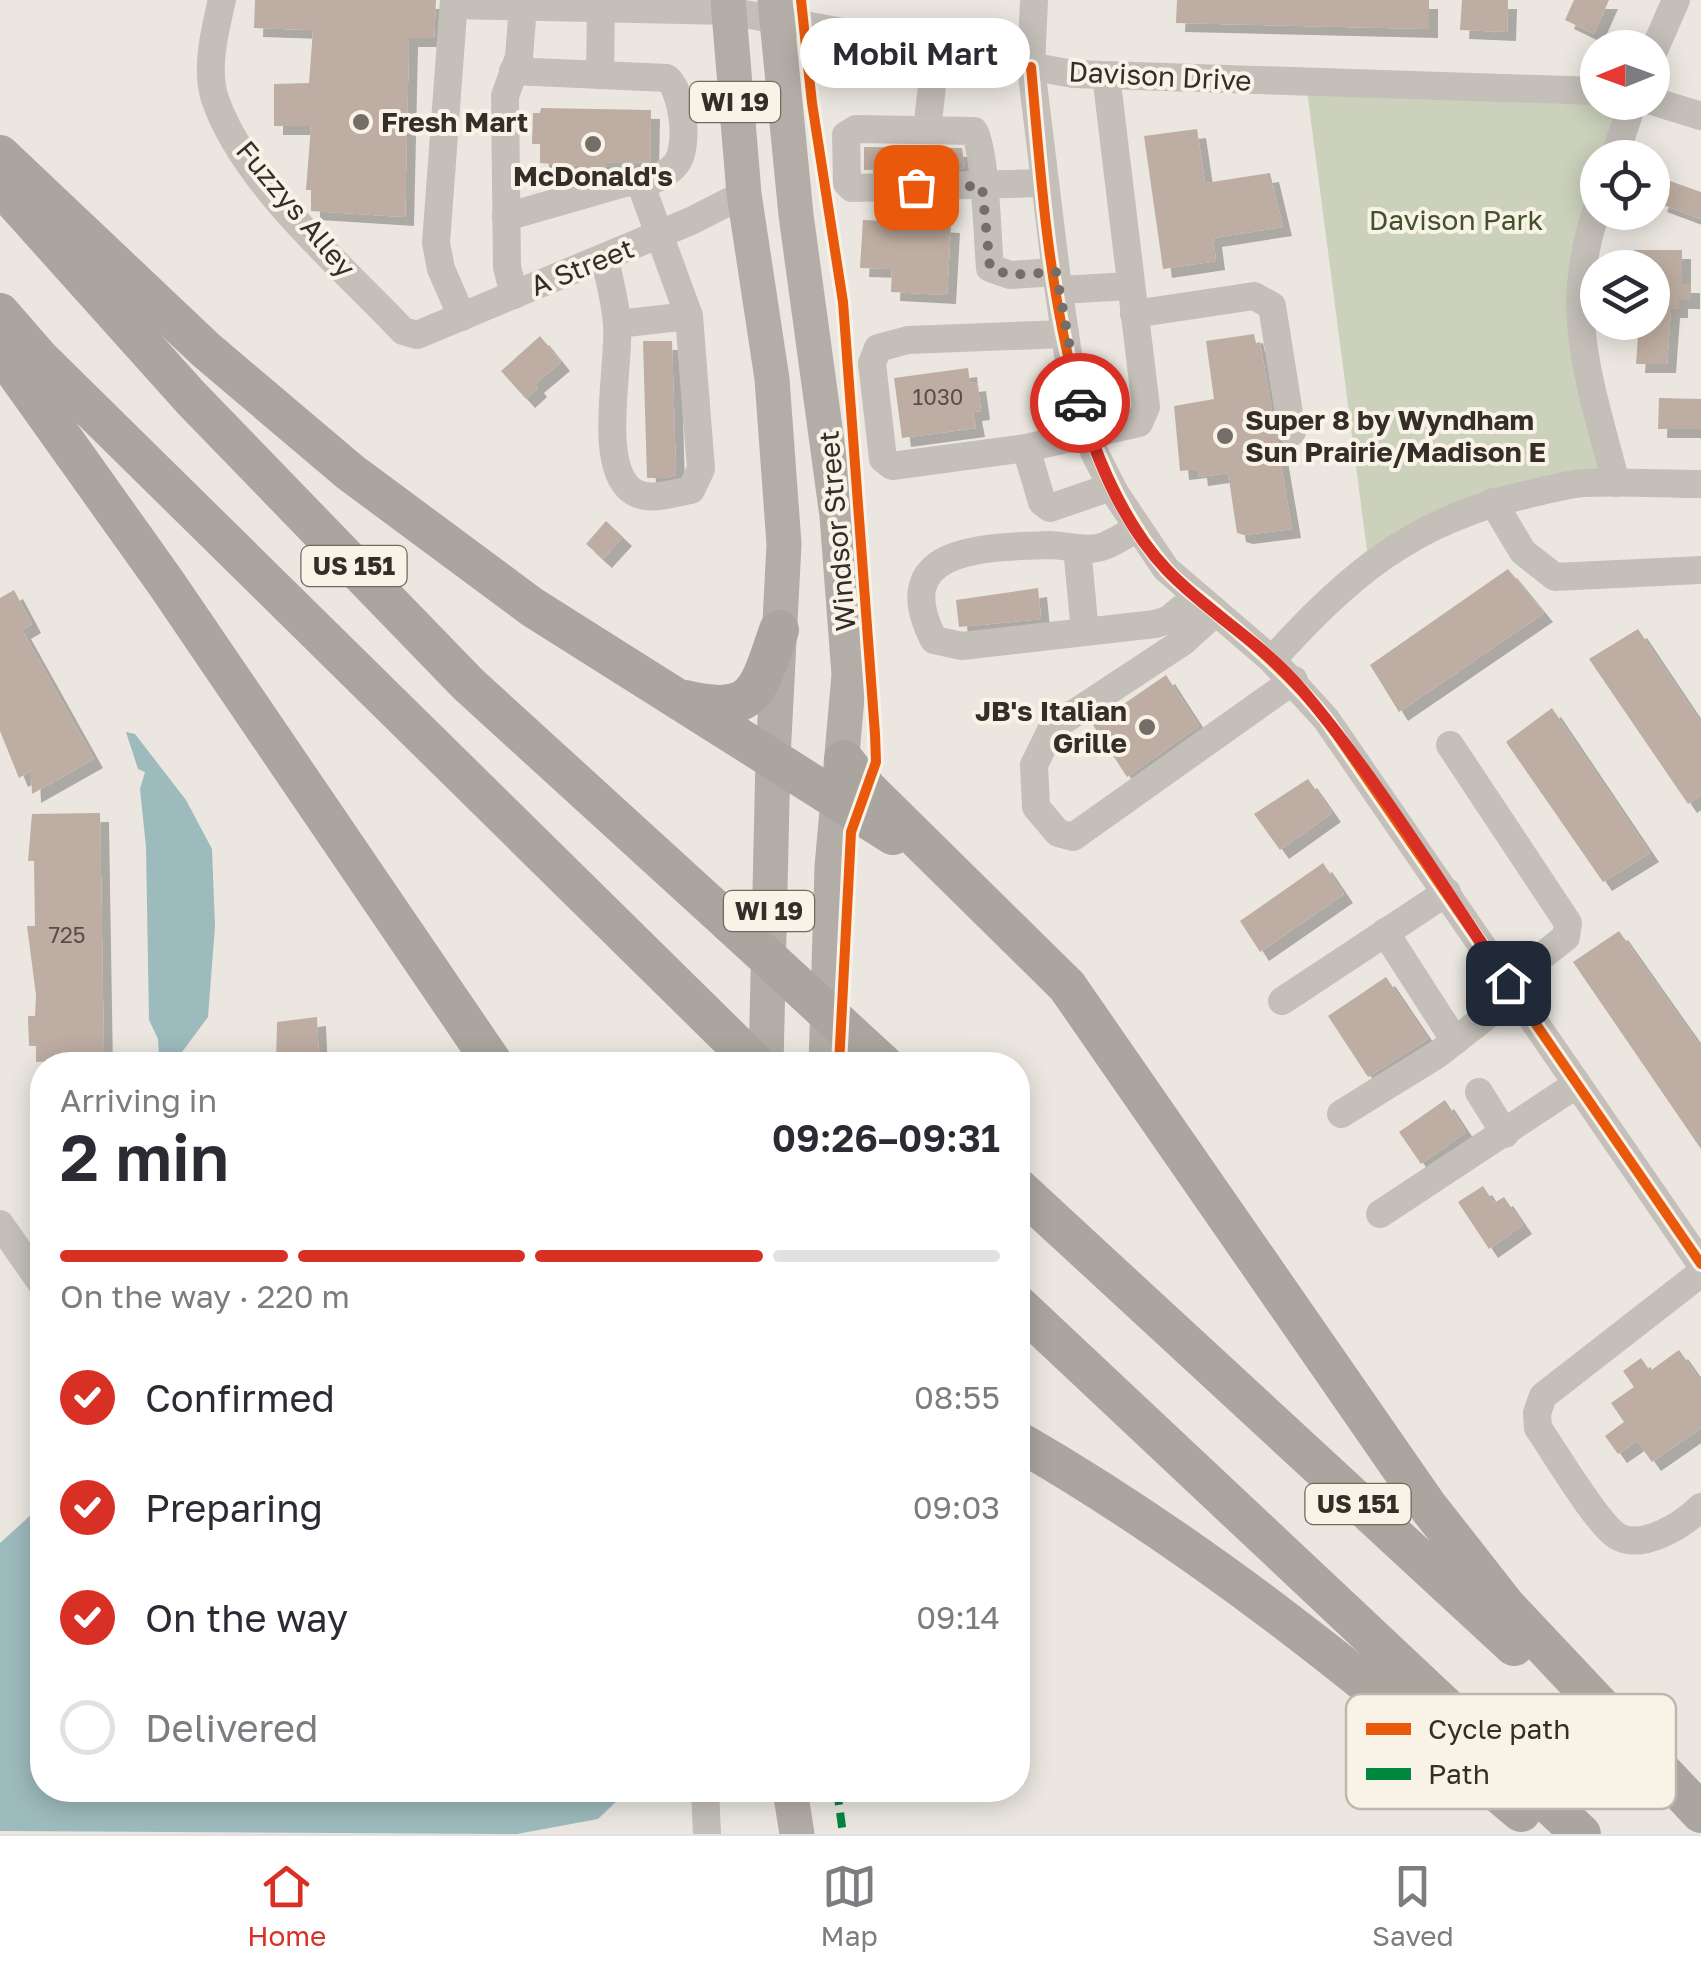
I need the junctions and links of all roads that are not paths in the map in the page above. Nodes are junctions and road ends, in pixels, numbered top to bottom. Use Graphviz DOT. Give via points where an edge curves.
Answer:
graph roads {
  1 [pos="222,0"];
  2 [pos="1034,0"];
  3 [pos="1676,0"];
  4 [pos="454,3"];
  5 [pos="523,6"];
  6 [pos="728,6"];
  7 [pos="600,8"];
  8 [pos="776,11"];
  9 [pos="1663,30"];
  10 [pos="936,51"];
  11 [pos="1032,67"];
  12 [pos="513,71"];
  13 [pos="1106,75"];
  14 [pos="600,76"];
  15 [pos="1580,89"];
  16 [pos="1670,107"];
  17 [pos="1701,116"];
  18 [pos="927,130"];
  19 [pos="0,155"];
  20 [pos="1044,183"];
  21 [pos="0,184"];
  22 [pos="642,185"];
  23 [pos="982,186"];
  24 [pos="744,194"];
  25 [pos="506,217"];
  26 [pos="1591,230"];
  27 [pos="661,234"];
  28 [pos="604,258"];
  29 [pos="1057,281"];
  30 [pos="514,295"];
  31 [pos="1132,300"];
  32 [pos="0,313"];
  33 [pos="462,316"];
  34 [pos="689,316"];
  35 [pos="617,324"];
  36 [pos="1065,334"];
  37 [pos="417,335"];
  38 [pos="0,350"];
  39 [pos="1088,431"];
  40 [pos="1292,432"];
  41 [pos="1026,448"];
  42 [pos="1616,483"];
  43 [pos="1701,484"];
  44 [pos="1112,486"];
  45 [pos="1493,502"];
  46 [pos="1138,528"];
  47 [pos="1077,548"];
  48 [pos="1701,570"];
  49 [pos="1207,604"];
  50 [pos="779,630"];
  51 [pos="1085,632"];
  52 [pos="1272,660"];
  53 [pos="1294,680"];
  54 [pos="672,697"];
  55 [pos="1450,746"];
  56 [pos="773,758"];
  57 [pos="844,760"];
  58 [pos="841,805"];
  59 [pos="954,871"];
  60 [pos="1446,892"];
  61 [pos="1385,932"];
  62 [pos="1512,988"];
  63 [pos="1282,1001"];
  64 [pos="1455,1041"];
  65 [pos="485,1052"];
  66 [pos="743,1052"];
  67 [pos="766,1052"];
  68 [pos="826,1052"];
  69 [pos="870,1052"];
  70 [pos="1578,1084"];
  71 [pos="1479,1092"];
  72 [pos="1341,1114"];
  73 [pos="1505,1134"];
  74 [pos="1030,1199"];
  75 [pos="1380,1214"];
  76 [pos="0,1224"];
  77 [pos="1701,1264"];
  78 [pos="30,1267"];
  79 [pos="1701,1273"];
  80 [pos="1030,1316"];
  81 [pos="1030,1450"];
  82 [pos="1701,1508"];
  83 [pos="1381,1694"];
  84 [pos="1432,1694"];
  85 [pos="1569,1694"];
  86 [pos="1588,1694"];
  87 [pos="1676,1788"];
  88 [pos="1676,1792"];
  89 [pos="705,1802"];
  90 [pos="792,1802"];
  91 [pos="812,1802"];
  92 [pos="1517,1809"];
  93 [pos="1554,1809"];
  94 [pos="1701,1815"];
  95 [pos="706,1834"];
  96 [pos="797,1834"];
  97 [pos="813,1834"];
  98 [pos="1546,1834"];
  99 [pos="1581,1834"];
  1 -- 37 [label="street, Fuzzys Alley" via="213,36 214,97 243,153 294,216 404,331"];
  2 -- 11 [label="street"];
  3 -- 9 [label="street"];
  4 -- 5 [label="street, Davison Drive"];
  4 -- 33 [label="street" via="436,244"];
  5 -- 7 [label="street, Davison Drive"];
  5 -- 12 [label="street"];
  6 -- 7 [label="street, Davison Drive"];
  6 -- 8 [label="street, Davison Drive"];
  6 -- 24 [label="main road, Windsor Street / WI 19"];
  7 -- 14 [label="street"];
  8 -- 10 [label="street, Davison Drive"];
  8 -- 57 [label="main road, Windsor Street / WI 19" via="837,516 850,675"];
  10 -- 11 [label="street, Davison Drive"];
  10 -- 18 [label="street"];
  11 -- 13 [label="street, Davison Drive"];
  11 -- 20 [label="street"];
  12 -- 14 [label="street"];
  12 -- 25 [label="street" via="505,96"];
  13 -- 15 [label="street, Davison Drive"];
  13 -- 31 [label="street"];
  14 -- 22 [label="street" via="667,78 676,85 681,155 675,166"];
  16 -- 17 [label="street"];
  18 -- 23 [label="street" via="974,131"];
  18 -- 23 [label="street" via="856,129 846,136 847,183"];
  19 -- 54 [label="highway" via="206,350 350,472 532,607"];
  20 -- 23 [label="street"];
  20 -- 29 [label="street"];
  21 -- 69 [label="highway, US 151, bridge" via="190,398 468,684"];
  22 -- 25 [label="street" via="615,185"];
  22 -- 27 [label="street"];
  23 -- 29 [label="street" via="990,268"];
  24 -- 27 [label="street, A Street"];
  24 -- 50 [label="main road, Windsor Street / WI 19" via="773,398 784,544"];
  25 -- 30 [label="street" via="506,267"];
  26 -- 42 [label="street" via="1578,278 1578,320"];
  27 -- 28 [label="street, A Street"];
  27 -- 34 [label="street"];
  28 -- 30 [label="street, A Street"];
  28 -- 35 [label="street"];
  29 -- 31 [label="street"];
  29 -- 36 [label="street"];
  30 -- 33 [label="street, A Street"];
  31 -- 39 [label="street" via="1146,407 1127,428"];
  31 -- 40 [label="street" via="1254,296 1272,306"];
  32 -- 66 [label="highway, US 151"];
  33 -- 37 [label="street, A Street"];
  34 -- 35 [label="street"];
  34 -- 35 [label="street" via="701,469 691,490 650,497 632,490 616,468"];
  36 -- 39 [label="street"];
  36 -- 41 [label="street" via="908,340 878,348 872,363 883,459 892,466"];
  38 -- 65 [label="highway"];
  39 -- 41 [label="street"];
  39 -- 44 [label="street"];
  41 -- 44 [label="street" via="1042,502 1050,508"];
  42 -- 43 [label="street"];
  42 -- 45 [label="street" via="1581,483"];
  44 -- 46 [label="street"];
  45 -- 48 [label="street" via="1523,552 1555,577"];
  45 -- 52 [label="street" via="1392,547 1324,601"];
  46 -- 47 [label="street" via="1098,548"];
  46 -- 49 [label="street" via="1166,569"];
  47 -- 51 [label="street"];
  47 -- 51 [label="street" via="948,556 928,568 921,586 927,626 934,640 946,644"];
  49 -- 51 [label="street" via="1155,624"];
  49 -- 52 [label="street"];
  49 -- 53 [label="street" via="1184,640 1052,728 1034,765 1036,807 1058,832 1073,836 1103,818"];
  50 -- 54 [label="highway" via="763,676 741,702 718,708"];
  50 -- 56 [label="main road, Windsor Street / WI 19"];
  52 -- 53 [label="street"];
  53 -- 60 [label="street"];
  54 -- 56 [label="highway"];
  55 -- 62 [label="street" via="1568,923 1566,937"];
  56 -- 58 [label="highway"];
  56 -- 67 [label="main road, Windsor Street / WI 19"];
  57 -- 58 [label="main road, Windsor Street / WI 19"];
  57 -- 59 [label="highway"];
  58 -- 59 [label="highway"];
  58 -- 68 [label="main road, Windsor Street / WI 19" via="832,867"];
  59 -- 86 [label="highway" via="1068,986 1426,1504 1506,1606"];
  60 -- 61 [label="street"];
  60 -- 62 [label="street"];
  61 -- 63 [label="street"];
  61 -- 64 [label="street"];
  62 -- 64 [label="street"];
  62 -- 70 [label="street"];
  64 -- 72 [label="street"];
  70 -- 73 [label="street"];
  70 -- 77 [label="street"];
  71 -- 73 [label="street"];
  73 -- 75 [label="street"];
  74 -- 85 [label="highway, US 151"];
  76 -- 78 [label="street"];
  79 -- 82 [label="street" via="1543,1396 1537,1413 1538,1428 1612,1533 1636,1540 1662,1533"];
  80 -- 84 [label="highway, US 151"];
  81 -- 83 [label="highway" via="1200,1556"];
  87 -- 94 [label="highway"];
  88 -- 94 [label="highway, US 151"];
  89 -- 95 [label="street"];
  90 -- 96 [label="main road"];
  91 -- 97 [label="main road"];
  92 -- 98 [label="highway"];
  93 -- 99 [label="highway, US 151"];
}
